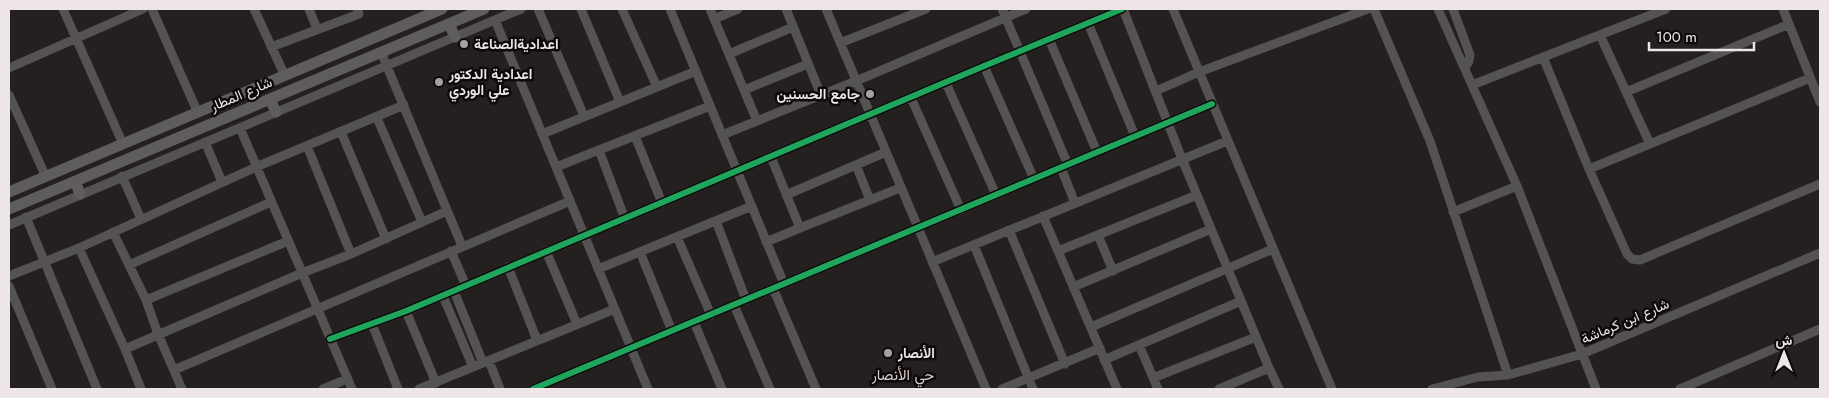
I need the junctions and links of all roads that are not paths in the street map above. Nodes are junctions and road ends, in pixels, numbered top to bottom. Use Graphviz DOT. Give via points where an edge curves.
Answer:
graph roads {
  1 [pos="63,9"];
  2 [pos="143,9"];
  3 [pos="152,9"];
  4 [pos="254,9"];
  5 [pos="309,9"];
  6 [pos="357,9"];
  7 [pos="442,9"];
  8 [pos="484,9"];
  9 [pos="521,9"];
  10 [pos="538,9"];
  11 [pos="581,9"];
  12 [pos="622,9"];
  13 [pos="670,9"];
  14 [pos="710,9"];
  15 [pos="738,9"];
  16 [pos="786,9"];
  17 [pos="926,9"];
  18 [pos="1026,9"];
  19 [pos="1122,9"];
  20 [pos="1173,9"];
  21 [pos="1368,9"];
  22 [pos="1374,9"];
  23 [pos="1438,9"];
  24 [pos="1453,9"];
  25 [pos="1666,9"];
  26 [pos="1783,9"];
  27 [pos="829,10"];
  28 [pos="1004,13"];
  29 [pos="714,19"];
  30 [pos="495,20"];
  31 [pos="1088,23"];
  32 [pos="449,24"];
  33 [pos="1789,24"];
  34 [pos="793,26"];
  35 [pos="317,29"];
  36 [pos="1600,35"];
  37 [pos="76,37"];
  38 [pos="454,37"];
  39 [pos="1049,39"];
  40 [pos="840,43"];
  41 [pos="271,47"];
  42 [pos="1021,51"];
  43 [pos="381,52"];
  44 [pos="729,54"];
  45 [pos="332,56"];
  46 [pos="1543,57"];
  47 [pos="808,64"];
  48 [pos="387,65"];
  49 [pos="984,66"];
  50 [pos="9,68"];
  51 [pos="302,68"];
  52 [pos="1465,68"];
  53 [pos="339,70"];
  54 [pos="696,71"];
  55 [pos="1199,72"];
  56 [pos="285,76"];
  57 [pos="1810,78"];
  58 [pos="856,81"];
  59 [pos="308,82"];
  60 [pos="946,83"];
  61 [pos="1472,85"];
  62 [pos="657,87"];
  63 [pos="744,90"];
  64 [pos="1156,91"];
  65 [pos="1626,92"];
  66 [pos="9,95"];
  67 [pos="821,95"];
  68 [pos="911,98"];
  69 [pos="270,99"];
  70 [pos="620,102"];
  71 [pos="1820,102"];
  72 [pos="1212,104"];
  73 [pos="404,105"];
  74 [pos="710,106"];
  75 [pos="276,112"];
  76 [pos="198,113"];
  77 [pos="870,114"];
  78 [pos="584,116"];
  79 [pos="377,118"];
  80 [pos="757,121"];
  81 [pos="1169,123"];
  82 [pos="240,128"];
  83 [pos="342,132"];
  84 [pos="542,134"];
  85 [pos="722,135"];
  86 [pos="634,136"];
  87 [pos="1135,136"];
  88 [pos="1227,141"];
  89 [pos="205,142"];
  90 [pos="123,144"];
  91 [pos="1650,144"];
  92 [pos="307,146"];
  93 [pos="599,150"];
  94 [pos="886,152"];
  95 [pos="1097,152"];
  96 [pos="771,156"];
  97 [pos="1182,159"];
  98 [pos="856,165"];
  99 [pos="1064,166"];
  100 [pos="256,167"];
  101 [pos="556,167"];
  102 [pos="1589,169"];
  103 [pos="737,170"];
  104 [pos="122,176"];
  105 [pos="46,177"];
  106 [pos="1034,179"];
  107 [pos="75,181"];
  108 [pos="222,182"];
  109 [pos="1820,184"];
  110 [pos="1517,186"];
  111 [pos="900,188"];
  112 [pos="9,192"];
  113 [pos="80,194"];
  114 [pos="786,195"];
  115 [pos="996,195"];
  116 [pos="1197,195"];
  117 [pos="870,200"];
  118 [pos="570,201"];
  119 [pos="271,202"];
  120 [pos="662,203"];
  121 [pos="1075,203"];
  122 [pos="752,206"];
  123 [pos="9,209"];
  124 [pos="961,210"];
  125 [pos="447,211"];
  126 [pos="1453,212"];
  127 [pos="1043,216"];
  128 [pos="26,218"];
  129 [pos="624,218"];
  130 [pos="141,219"];
  131 [pos="716,221"];
  132 [pos="422,222"];
  133 [pos="9,225"];
  134 [pos="800,228"];
  135 [pos="917,228"];
  136 [pos="1211,229"];
  137 [pos="1009,230"];
  138 [pos="113,232"];
  139 [pos="1098,235"];
  140 [pos="585,236"];
  141 [pos="678,237"];
  142 [pos="386,239"];
  143 [pos="288,241"];
  144 [pos="766,242"];
  145 [pos="974,245"];
  146 [pos="462,246"];
  147 [pos="79,248"];
  148 [pos="1273,249"];
  149 [pos="451,251"];
  150 [pos="546,251"];
  151 [pos="1058,251"];
  152 [pos="640,252"];
  153 [pos="351,254"];
  154 [pos="1820,254"];
  155 [pos="45,260"];
  156 [pos="932,262"];
  157 [pos="130,265"];
  158 [pos="508,268"];
  159 [pos="1228,268"];
  160 [pos="598,269"];
  161 [pos="1114,271"];
  162 [pos="302,273"];
  163 [pos="9,276"];
  164 [pos="784,284"];
  165 [pos="9,286"];
  166 [pos="466,286"];
  167 [pos="1073,287"];
  168 [pos="773,288"];
  169 [pos="454,291"];
  170 [pos="443,296"];
  171 [pos="146,300"];
  172 [pos="746,300"];
  173 [pos="1241,301"];
  174 [pos="734,305"];
  175 [pos="317,308"];
  176 [pos="615,309"];
  177 [pos="406,311"];
  178 [pos="711,315"];
  179 [pos="694,322"];
  180 [pos="372,324"];
  181 [pos="577,324"];
  182 [pos="1091,327"];
  183 [pos="1820,329"];
  184 [pos="672,331"];
  185 [pos="158,334"];
  186 [pos="1256,337"];
  187 [pos="330,339"];
  188 [pos="537,340"];
  189 [pos="1139,345"];
  190 [pos="632,348"];
  191 [pos="1100,348"];
  192 [pos="125,349"];
  193 [pos="1582,354"];
  194 [pos="1104,360"];
  195 [pos="486,362"];
  196 [pos="1065,364"];
  197 [pos="473,367"];
  198 [pos="1269,368"];
  199 [pos="174,370"];
  200 [pos="1508,375"];
  201 [pos="1153,378"];
  202 [pos="347,379"];
  203 [pos="1029,379"];
  204 [pos="436,383"];
  205 [pos="1116,387"];
  206 [pos="52,389"];
  207 [pos="97,389"];
  208 [pos="141,389"];
  209 [pos="182,389"];
  210 [pos="323,389"];
  211 [pos="352,389"];
  212 [pos="398,389"];
  213 [pos="419,389"];
  214 [pos="500,389"];
  215 [pos="533,389"];
  216 [pos="648,389"];
  217 [pos="722,389"];
  218 [pos="769,389"];
  219 [pos="816,389"];
  220 [pos="986,389"];
  221 [pos="1002,389"];
  222 [pos="1033,389"];
  223 [pos="1106,389"];
  224 [pos="1158,389"];
  225 [pos="1219,389"];
  226 [pos="1280,389"];
  227 [pos="1332,389"];
  228 [pos="1432,389"];
  229 [pos="1596,389"];
  230 [pos="1680,389"];
  1 -- 37 [label="street"];
  2 -- 37 [label="street"];
  3 -- 76 [label="street"];
  4 -- 41 [label="street"];
  5 -- 35 [label="street"];
  6 -- 35 [label="street" via="359,14"];
  7 -- 45 [label="main road, شارع المطار"];
  8 -- 32 [label="main road, شارع المطار"];
  9 -- 30 [label="street"];
  10 -- 78 [label="street"];
  11 -- 70 [label="street"];
  12 -- 62 [label="street"];
  13 -- 54 [label="street"];
  14 -- 29 [label="street"];
  15 -- 29 [label="street"];
  16 -- 34 [label="street"];
  17 -- 40 [label="street"];
  18 -- 28 [label="street"];
  19 -- 31 [label="street"];
  19 -- 64 [label="street"];
  20 -- 55 [label="street"];
  21 -- 55 [label="street"];
  22 -- 126 [label="street" via="1430,141"];
  23 -- 52 [label="street"];
  24 -- 52 [label="street" via="1470,55"];
  25 -- 36 [label="street"];
  26 -- 33 [label="street"];
  27 -- 40 [label="street"];
  28 -- 42 [label="street"];
  28 -- 58 [label="street"];
  29 -- 44 [label="street"];
  30 -- 38 [label="street"];
  30 -- 84 [label="street"];
  31 -- 39 [label="street"];
  31 -- 87 [label="street"];
  32 -- 38 [label="main road"];
  32 -- 43 [label="main road, شارع المطار"];
  33 -- 57 [label="street"];
  33 -- 65 [label="street"];
  34 -- 44 [label="street"];
  34 -- 47 [label="street"];
  35 -- 41 [label="street"];
  36 -- 46 [label="street"];
  36 -- 65 [label="street"];
  37 -- 50 [label="street"];
  37 -- 90 [label="street"];
  38 -- 48 [label="street"];
  39 -- 42 [label="street"];
  39 -- 95 [label="street"];
  40 -- 58 [label="street"];
  41 -- 56 [label="street"];
  42 -- 49 [label="street"];
  42 -- 99 [label="street"];
  43 -- 48 [label="street"];
  43 -- 53 [label="main road, شارع المطار"];
  44 -- 63 [label="street"];
  45 -- 51 [label="main road, شارع المطار"];
  45 -- 53 [label="main road" via="332,64"];
  46 -- 61 [label="street"];
  46 -- 102 [label="street"];
  47 -- 63 [label="street"];
  47 -- 67 [label="street"];
  48 -- 73 [label="street"];
  48 -- 75 [label="street"];
  49 -- 60 [label="street"];
  49 -- 106 [label="street"];
  51 -- 56 [label="main road, شارع المطار"];
  51 -- 59 [label="main road" via="308,72"];
  52 -- 61 [label="street"];
  53 -- 59 [label="main road, شارع المطار"];
  54 -- 62 [label="street"];
  54 -- 74 [label="street"];
  55 -- 64 [label="street"];
  55 -- 72 [label="street"];
  56 -- 76 [label="main road, شارع المطار"];
  57 -- 71 [label="street"];
  57 -- 91 [label="street"];
  58 -- 67 [label="street"];
  58 -- 77 [label="street"];
  59 -- 69 [label="main road, شارع المطار"];
  60 -- 68 [label="street"];
  60 -- 115 [label="street"];
  61 -- 110 [label="street"];
  62 -- 70 [label="street"];
  63 -- 80 [label="street"];
  64 -- 81 [label="street"];
  65 -- 91 [label="street"];
  66 -- 105 [label="street"];
  67 -- 80 [label="street"];
  68 -- 77 [label="street"];
  68 -- 124 [label="street"];
  69 -- 75 [label="main road"];
  69 -- 107 [label="main road, شارع المطار"];
  70 -- 78 [label="street"];
  72 -- 81 [label="street"];
  72 -- 88 [label="street"];
  73 -- 79 [label="street"];
  73 -- 125 [label="street"];
  74 -- 85 [label="street"];
  74 -- 86 [label="street"];
  75 -- 82 [label="street"];
  76 -- 90 [label="main road, شارع المطار"];
  77 -- 94 [label="street"];
  77 -- 96 [label="street"];
  78 -- 84 [label="street"];
  79 -- 83 [label="street"];
  79 -- 132 [label="street"];
  80 -- 85 [label="street"];
  81 -- 87 [label="street"];
  81 -- 97 [label="street"];
  82 -- 89 [label="street"];
  82 -- 100 [label="street"];
  83 -- 92 [label="street"];
  83 -- 142 [label="street"];
  84 -- 101 [label="street"];
  85 -- 103 [label="street"];
  86 -- 93 [label="street"];
  86 -- 120 [label="street"];
  87 -- 95 [label="street"];
  88 -- 97 [label="street"];
  88 -- 148 [label="street"];
  89 -- 104 [label="street"];
  89 -- 108 [label="street"];
  90 -- 105 [label="main road, شارع المطار"];
  91 -- 102 [label="street"];
  92 -- 100 [label="street"];
  92 -- 153 [label="street"];
  93 -- 101 [label="street"];
  93 -- 129 [label="street"];
  94 -- 98 [label="street"];
  94 -- 111 [label="street"];
  95 -- 99 [label="street"];
  96 -- 103 [label="street"];
  96 -- 114 [label="street"];
  97 -- 116 [label="street"];
  97 -- 121 [label="street"];
  98 -- 114 [label="street"];
  98 -- 117 [label="street"];
  99 -- 106 [label="street"];
  99 -- 121 [label="street"];
  100 -- 108 [label="street"];
  100 -- 119 [label="street"];
  101 -- 118 [label="street"];
  102 -- 109 [label="street" via="1627,254 1640,260"];
  103 -- 120 [label="street"];
  103 -- 122 [label="street"];
  104 -- 113 [label="street"];
  104 -- 130 [label="street"];
  105 -- 112 [label="main road, شارع المطار"];
  106 -- 115 [label="street"];
  107 -- 113 [label="main road"];
  107 -- 123 [label="main road, شارع المطار"];
  108 -- 130 [label="street"];
  110 -- 126 [label="street"];
  110 -- 193 [label="street"];
  111 -- 117 [label="street"];
  111 -- 135 [label="street"];
  113 -- 128 [label="street"];
  114 -- 134 [label="street"];
  115 -- 124 [label="street"];
  116 -- 136 [label="street"];
  116 -- 139 [label="street"];
  117 -- 134 [label="street"];
  118 -- 140 [label="street"];
  118 -- 146 [label="street"];
  119 -- 143 [label="street"];
  119 -- 157 [label="street"];
  120 -- 129 [label="street"];
  121 -- 127 [label="street"];
  122 -- 131 [label="street"];
  122 -- 144 [label="street"];
  124 -- 135 [label="street"];
  125 -- 132 [label="street"];
  125 -- 146 [label="street"];
  126 -- 200 [label="street"];
  127 -- 137 [label="street"];
  127 -- 151 [label="street"];
  128 -- 133 [label="street"];
  128 -- 155 [label="street"];
  129 -- 140 [label="street"];
  130 -- 138 [label="street"];
  131 -- 141 [label="street"];
  131 -- 172 [label="street"];
  132 -- 142 [label="street"];
  134 -- 144 [label="street"];
  135 -- 156 [label="street"];
  135 -- 164 [label="street"];
  136 -- 159 [label="street"];
  136 -- 161 [label="street"];
  137 -- 145 [label="street"];
  137 -- 196 [label="street"];
  138 -- 147 [label="street"];
  138 -- 157 [label="street"];
  139 -- 151 [label="street"];
  139 -- 161 [label="street"];
  140 -- 150 [label="street"];
  140 -- 160 [label="street"];
  141 -- 152 [label="street"];
  141 -- 178 [label="street"];
  142 -- 153 [label="street"];
  143 -- 162 [label="street"];
  143 -- 171 [label="street"];
  144 -- 164 [label="street"];
  145 -- 156 [label="street"];
  145 -- 203 [label="street"];
  146 -- 149 [label="street"];
  147 -- 155 [label="street"];
  147 -- 192 [label="street"];
  148 -- 159 [label="street"];
  148 -- 227 [label="street"];
  149 -- 166 [label="street"];
  149 -- 175 [label="street"];
  150 -- 158 [label="street"];
  150 -- 181 [label="street"];
  151 -- 167 [label="street"];
  152 -- 160 [label="street"];
  152 -- 184 [label="street"];
  153 -- 162 [label="street"];
  154 -- 193 [label="street, شارع ابن كرماشة"];
  155 -- 163 [label="street"];
  155 -- 207 [label="street"];
  156 -- 220 [label="street"];
  157 -- 171 [label="street"];
  158 -- 166 [label="street"];
  158 -- 188 [label="street"];
  159 -- 173 [label="street"];
  159 -- 182 [label="street"];
  160 -- 176 [label="street"];
  161 -- 167 [label="street"];
  162 -- 175 [label="street"];
  162 -- 185 [label="street"];
  164 -- 168 [label="street"];
  165 -- 206 [label="street"];
  166 -- 169 [label="street"];
  167 -- 182 [label="street"];
  168 -- 172 [label="street"];
  168 -- 219 [label="street"];
  169 -- 170 [label="street"];
  169 -- 195 [label="street"];
  170 -- 177 [label="street"];
  170 -- 197 [label="street"];
  171 -- 185 [label="street"];
  172 -- 174 [label="street"];
  173 -- 186 [label="street"];
  173 -- 189 [label="street"];
  174 -- 178 [label="street"];
  174 -- 218 [label="street"];
  175 -- 187 [label="street"];
  175 -- 199 [label="street"];
  176 -- 181 [label="street"];
  176 -- 190 [label="street"];
  177 -- 180 [label="street"];
  177 -- 204 [label="street"];
  178 -- 179 [label="street"];
  179 -- 184 [label="street"];
  179 -- 217 [label="street"];
  180 -- 187 [label="street"];
  180 -- 212 [label="street"];
  181 -- 188 [label="street"];
  182 -- 191 [label="street"];
  183 -- 230 [label="street"];
  184 -- 190 [label="street"];
  185 -- 192 [label="street"];
  185 -- 199 [label="street"];
  186 -- 198 [label="street"];
  186 -- 201 [label="street"];
  187 -- 202 [label="street"];
  188 -- 195 [label="street"];
  189 -- 194 [label="street"];
  189 -- 201 [label="street"];
  190 -- 215 [label="street"];
  190 -- 216 [label="street"];
  191 -- 194 [label="street"];
  191 -- 196 [label="street"];
  192 -- 208 [label="street"];
  193 -- 200 [label="street, شارع ابن كرماشة"];
  193 -- 229 [label="street"];
  194 -- 205 [label="street"];
  195 -- 197 [label="street"];
  195 -- 214 [label="street"];
  196 -- 203 [label="street"];
  197 -- 204 [label="street"];
  198 -- 225 [label="street"];
  198 -- 226 [label="street"];
  199 -- 209 [label="street"];
  200 -- 228 [label="street, شارع ابن كرماشة" via="1478,377"];
  201 -- 224 [label="street"];
  202 -- 210 [label="street"];
  202 -- 211 [label="street"];
  203 -- 221 [label="street"];
  203 -- 222 [label="street"];
  204 -- 213 [label="street"];
  205 -- 223 [label="street"];
}
